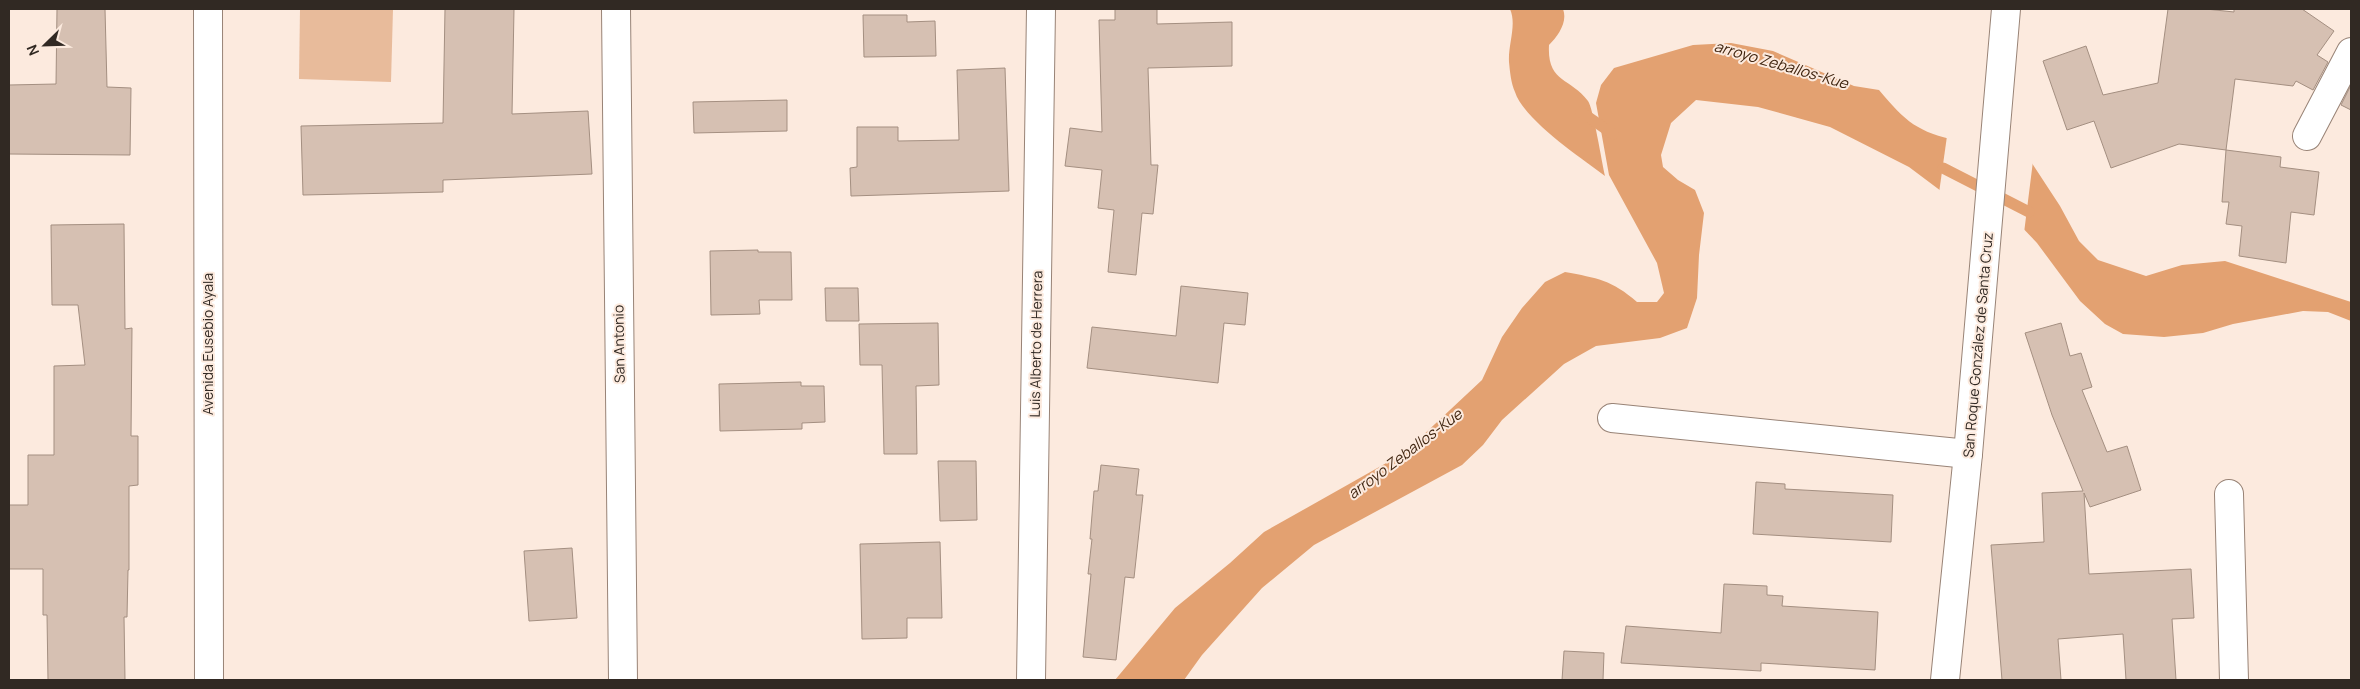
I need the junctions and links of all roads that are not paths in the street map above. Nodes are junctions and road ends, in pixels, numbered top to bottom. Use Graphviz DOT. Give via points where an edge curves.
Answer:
graph roads {
  1 [pos="208,9"];
  2 [pos="616,9"];
  3 [pos="1040,9"];
  4 [pos="2006,9"];
  5 [pos="2351,52"];
  6 [pos="2307,136"];
  7 [pos="1612,418"];
  8 [pos="1968,454"];
  9 [pos="2229,494"];
  10 [pos="209,680"];
  11 [pos="623,680"];
  12 [pos="1031,680"];
  13 [pos="1945,680"];
  14 [pos="2234,680"];
  1 -- 10 [label="street, Avenida Eusebio Ayala"];
  2 -- 11 [label="street, San Antonio"];
  3 -- 12 [label="street, Luis Alberto de Herrera"];
  4 -- 8 [label="street, San Roque González de Santa Cruz"];
  5 -- 6 [label="street"];
  7 -- 8 [label="street"];
  8 -- 13 [label="street, San Roque González de Santa Cruz"];
  9 -- 14 [label="street"];
}
